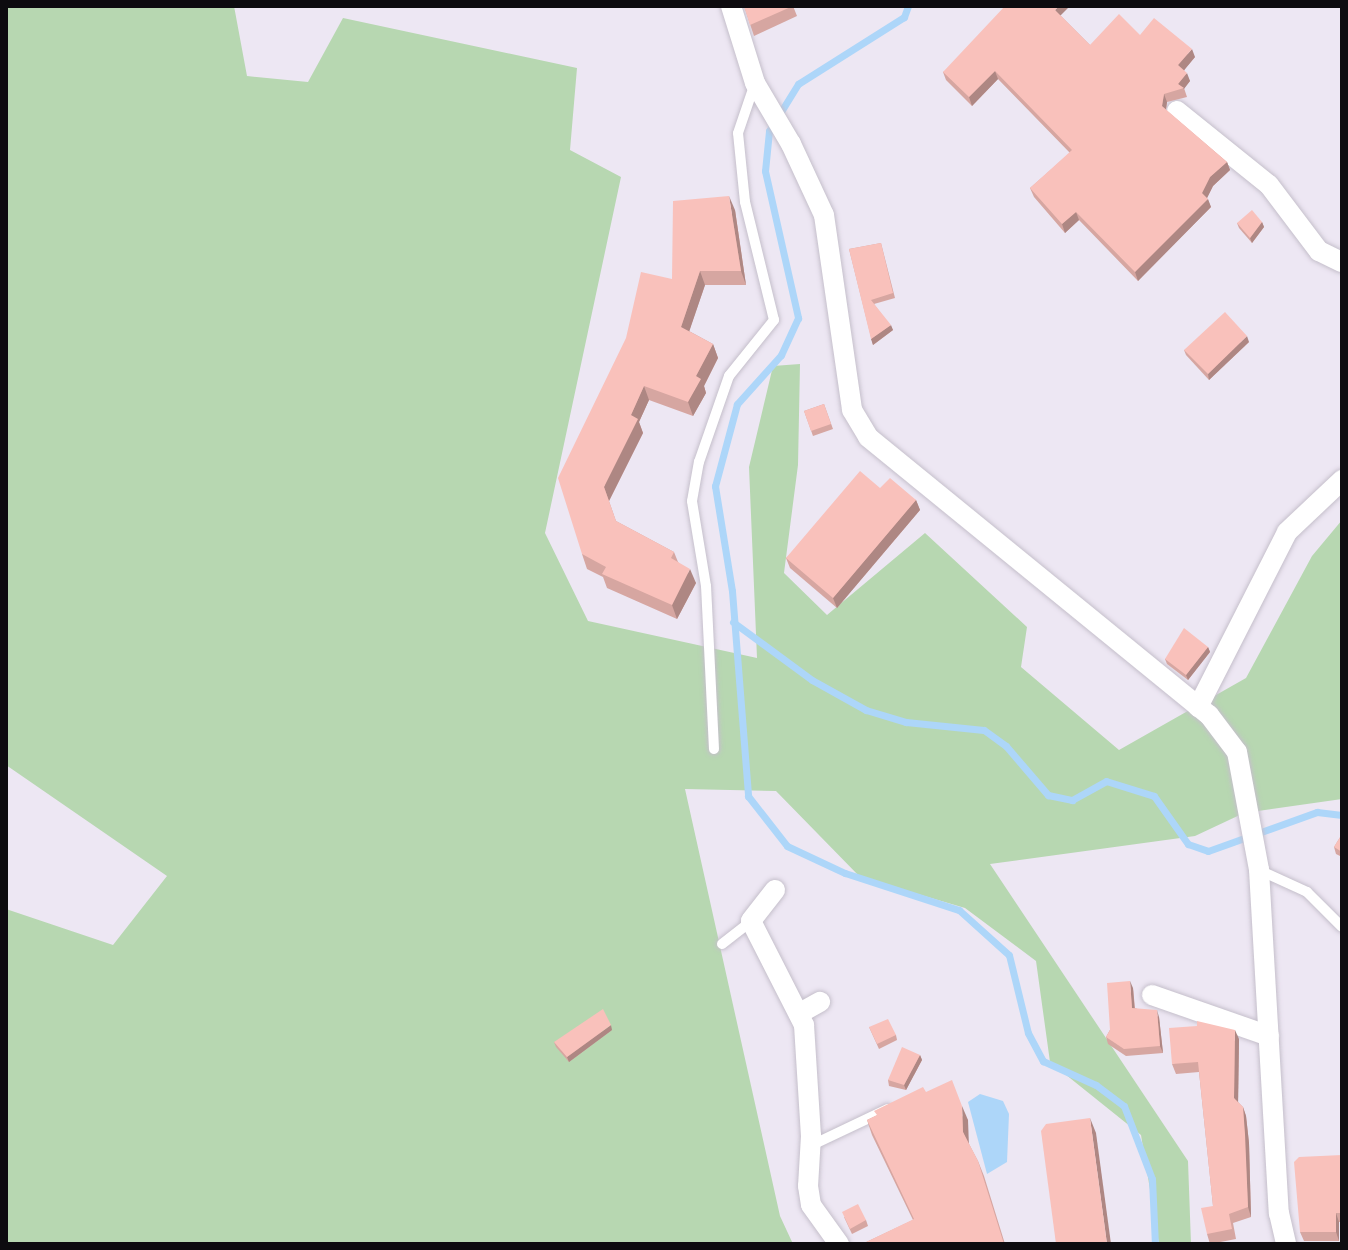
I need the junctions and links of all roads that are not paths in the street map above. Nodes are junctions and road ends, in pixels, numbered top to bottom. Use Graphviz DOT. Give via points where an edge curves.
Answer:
graph roads {
  1 [pos="731,6"];
  2 [pos="755,83"];
  3 [pos="1177,111"];
  4 [pos="1342,262"];
  5 [pos="1342,480"];
  6 [pos="1198,707"];
  7 [pos="714,749"];
  8 [pos="1258,864"];
  9 [pos="762,913"];
  10 [pos="1342,927"];
  11 [pos="722,944"];
  12 [pos="1152,995"];
  13 [pos="820,1002"];
  14 [pos="800,1013"];
  15 [pos="1269,1036"];
  16 [pos="902,1102"];
  17 [pos="810,1146"];
  18 [pos="839,1244"];
  19 [pos="1286,1244"];
  1 -- 2 [label="street"];
  2 -- 6 [label="street" via="824,215 852,410 868,437"];
  2 -- 7 [label="lane" via="738,133 745,202 774,320 729,376 709,426 692,501 706,586"];
  3 -- 4 [label="street" via="1269,185 1319,251"];
  5 -- 6 [label="street" via="1287,532"];
  6 -- 8 [label="street" via="1237,752"];
  8 -- 10 [label="lane" via="1307,892"];
  8 -- 15 [label="street"];
  9 -- 11 [label="lane"];
  9 -- 14 [label="street"];
  12 -- 15 [label="street"];
  13 -- 14 [label="street"];
  14 -- 17 [label="street"];
  15 -- 19 [label="street" via="1279,1213"];
  16 -- 17 [label="lane"];
  17 -- 18 [label="street" via="811,1205"];
}
